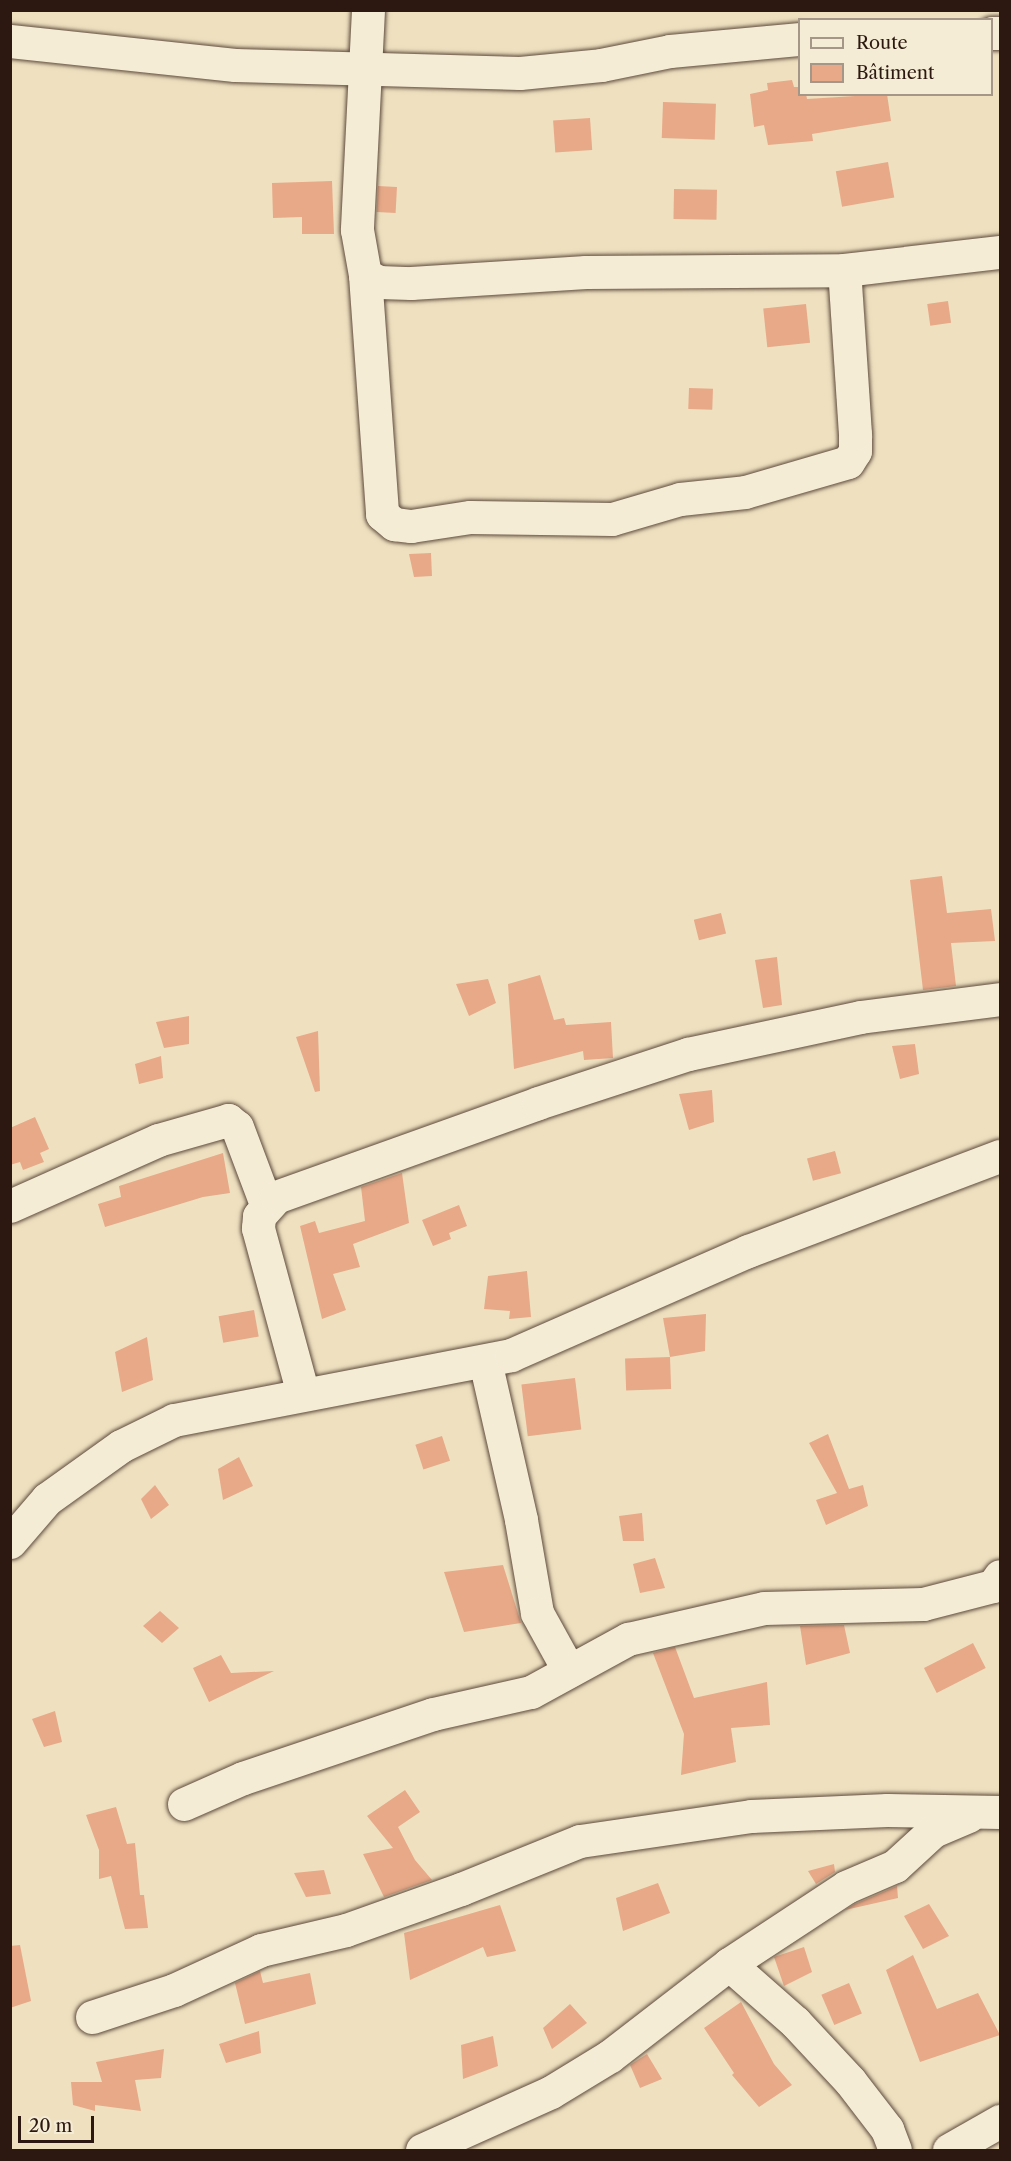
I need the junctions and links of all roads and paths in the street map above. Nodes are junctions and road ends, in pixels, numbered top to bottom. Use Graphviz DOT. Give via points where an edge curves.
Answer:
graph roads {
  1 [pos="368,10"];
  2 [pos="798,39"];
  3 [pos="10,41"];
  4 [pos="364,66"];
  5 [pos="1000,252"];
  6 [pos="844,270"];
  7 [pos="365,275"];
  8 [pos="1000,999"];
  9 [pos="1000,1156"];
  10 [pos="266,1204"];
  11 [pos="10,1206"];
  12 [pos="485,1361"];
  13 [pos="303,1394"];
  14 [pos="10,1542"];
  15 [pos="1000,1576"];
  16 [pos="569,1671"];
  17 [pos="184,1804"];
  18 [pos="1000,1812"];
  19 [pos="729,1964"];
  20 [pos="92,2017"];
  21 [pos="1000,2121"];
  22 [pos="422,2151"];
  23 [pos="895,2151"];
  24 [pos="949,2151"];
  1 -- 4 [label="street"];
  2 -- 4 [label="street" via="670,51 601,65 520,73"];
  3 -- 4 [label="street" via="236,64"];
  4 -- 7 [label="street" via="357,230"];
  5 -- 6 [label="street"];
  6 -- 7 [label="street" via="586,272 411,283 379,282"];
  6 -- 7 [label="street" via="855,434 855,451 848,462 745,492 680,499 612,519 470,517 411,526 394,524 382,514"];
  8 -- 10 [label="street" via="860,1017 688,1054 293,1190"];
  9 -- 12 [label="street" via="748,1251 603,1312 548,1341"];
  10 -- 11 [label="street" via="237,1127 228,1120 158,1140"];
  10 -- 13 [label="street" via="259,1216 262,1247"];
  12 -- 13 [label="street"];
  12 -- 16 [label="street" via="521,1520 537,1613"];
  13 -- 14 [label="street" via="174,1420 121,1446 47,1499"];
  15 -- 16 [label="street" via="993,1586 923,1604 764,1608 628,1639"];
  16 -- 17 [label="street" via="531,1692 433,1714 243,1778"];
  18 -- 19 [label="street" via="956,1819 933,1831 895,1866 846,1887"];
  18 -- 20 [label="street" via="887,1810 751,1816 580,1841 461,1890 346,1930 261,1950 174,1990"];
  19 -- 22 [label="street" via="610,2056 551,2092"];
  19 -- 23 [label="street" via="795,2022 850,2081 887,2129"];
  21 -- 24 [label="street"];
}
